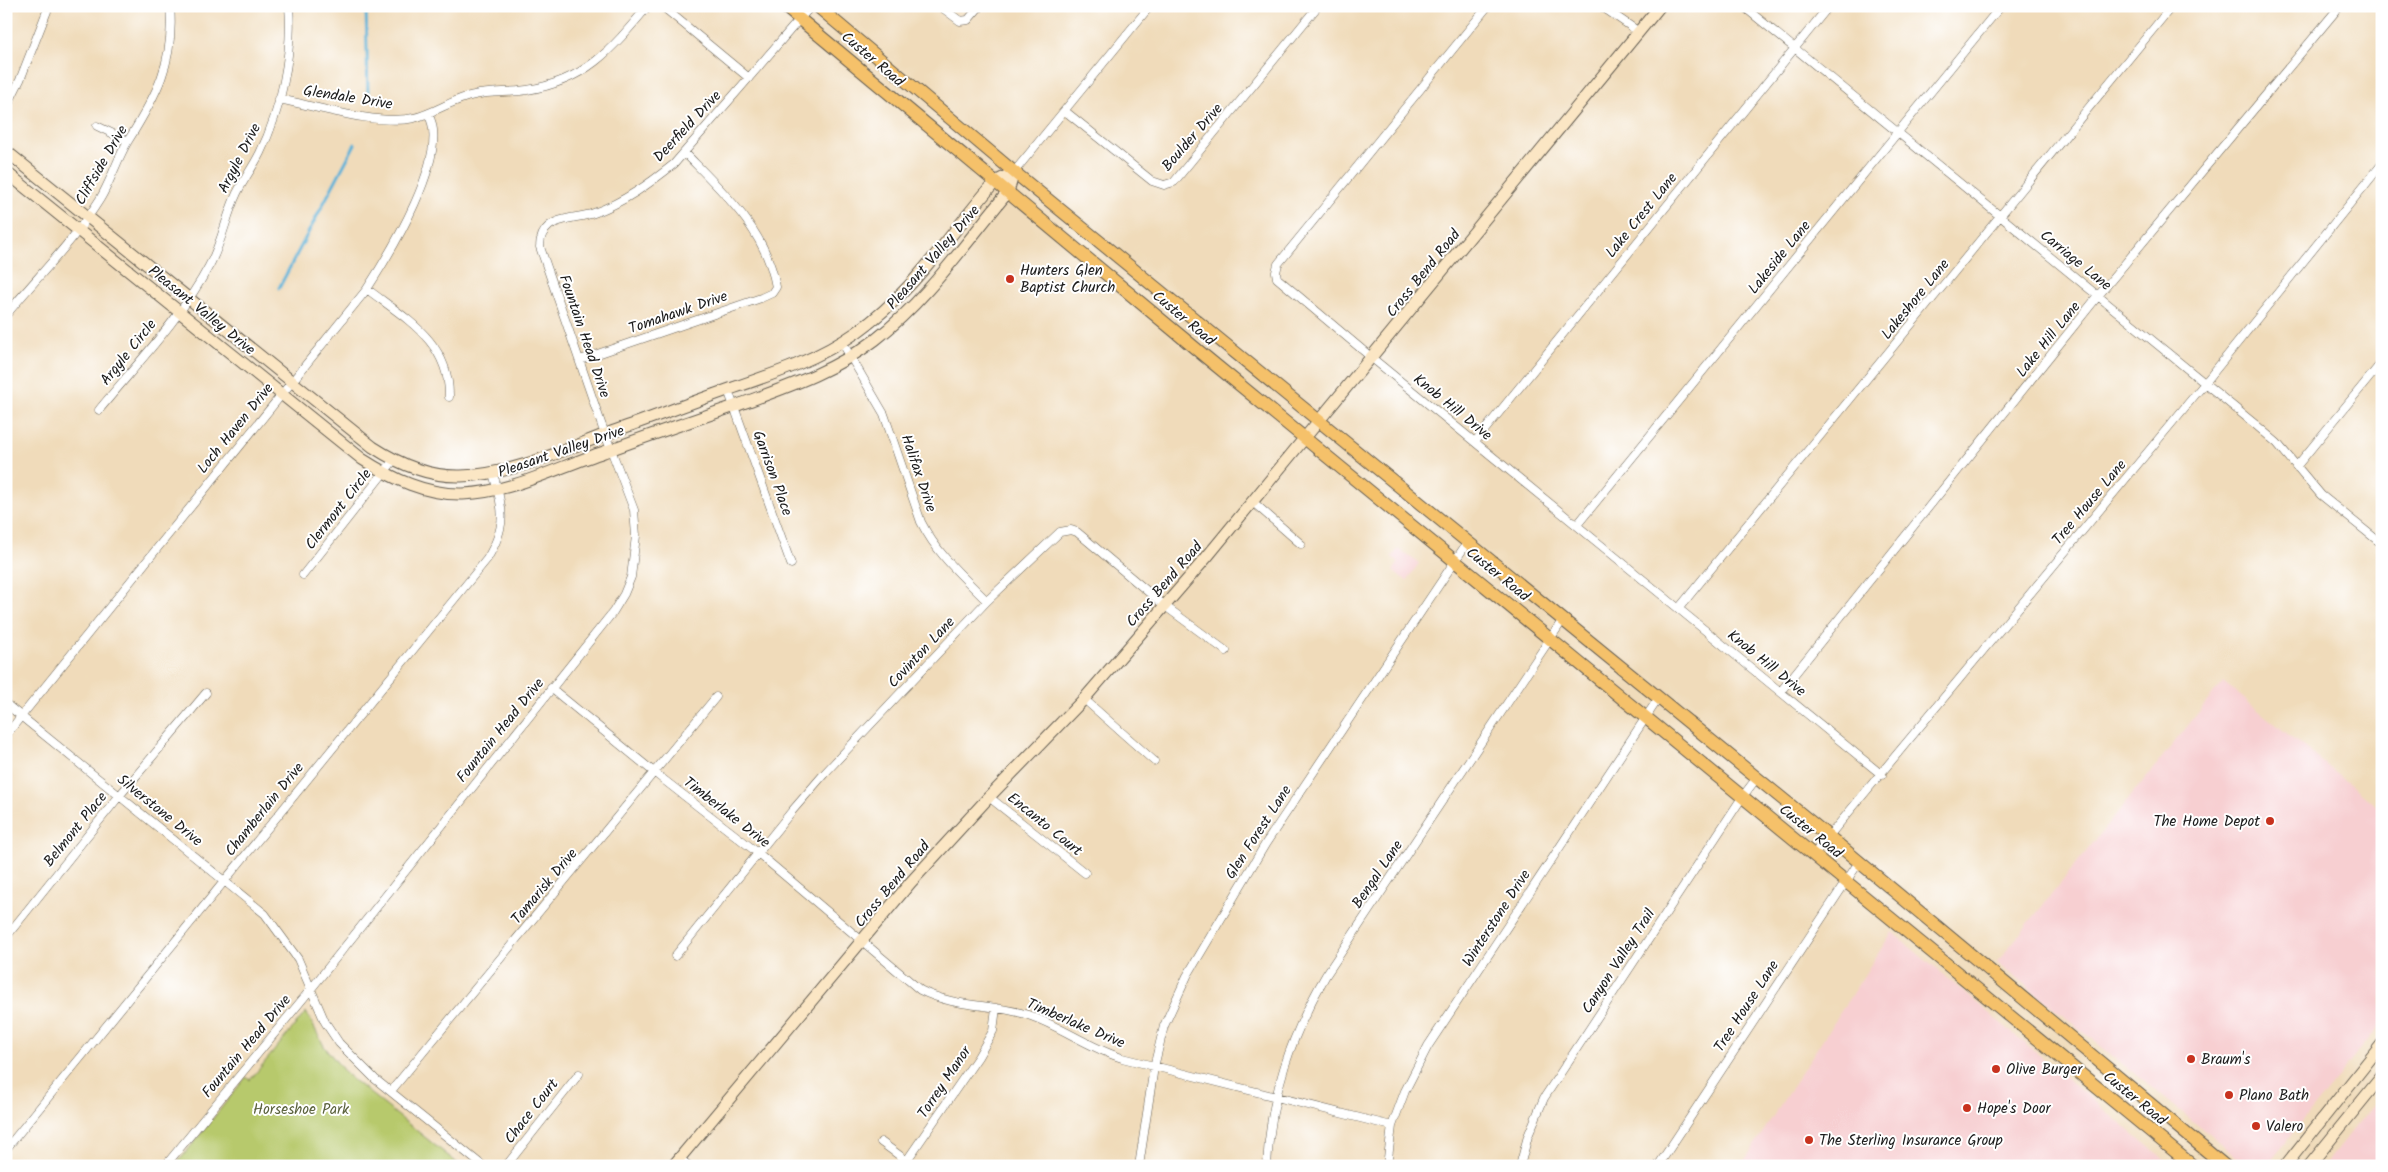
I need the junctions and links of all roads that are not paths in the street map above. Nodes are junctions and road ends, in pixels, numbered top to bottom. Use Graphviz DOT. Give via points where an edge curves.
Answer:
graph roads {
  1 [pos="49,6"];
  2 [pos="170,6"];
  3 [pos="289,6"];
  4 [pos="648,6"];
  5 [pos="662,6"];
  6 [pos="784,6"];
  7 [pos="811,6"];
  8 [pos="817,6"];
  9 [pos="940,6"];
  10 [pos="980,6"];
  11 [pos="1150,6"];
  12 [pos="1318,6"];
  13 [pos="1488,6"];
  14 [pos="1601,6"];
  15 [pos="1660,6"];
  16 [pos="1743,6"];
  17 [pos="1829,6"];
  18 [pos="2001,6"];
  19 [pos="2172,6"];
  20 [pos="2340,6"];
  21 [pos="800,20"];
  22 [pos="1639,32"];
  23 [pos="1794,48"];
  24 [pos="749,78"];
  25 [pos="279,99"];
  26 [pos="6,108"];
  27 [pos="1064,111"];
  28 [pos="428,114"];
  29 [pos="98,126"];
  30 [pos="1898,133"];
  31 [pos="128,141"];
  32 [pos="6,151"];
  33 [pos="685,153"];
  34 [pos="2382,164"];
  35 [pos="6,172"];
  36 [pos="1014,172"];
  37 [pos="995,182"];
  38 [pos="1008,192"];
  39 [pos="88,215"];
  40 [pos="2001,217"];
  41 [pos="78,228"];
  42 [pos="540,247"];
  43 [pos="911,282"];
  44 [pos="367,289"];
  45 [pos="924,293"];
  46 [pos="2098,296"];
  47 [pos="189,298"];
  48 [pos="179,311"];
  49 [pos="6,315"];
  50 [pos="842,342"];
  51 [pos="851,356"];
  52 [pos="1372,358"];
  53 [pos="580,360"];
  54 [pos="2382,362"];
  55 [pos="291,380"];
  56 [pos="2205,383"];
  57 [pos="728,390"];
  58 [pos="281,393"];
  59 [pos="449,396"];
  60 [pos="734,406"];
  61 [pos="99,410"];
  62 [pos="1318,422"];
  63 [pos="605,434"];
  64 [pos="1306,438"];
  65 [pos="1475,442"];
  66 [pos="610,449"];
  67 [pos="393,461"];
  68 [pos="2296,467"];
  69 [pos="384,473"];
  70 [pos="493,473"];
  71 [pos="497,489"];
  72 [pos="1254,503"];
  73 [pos="1577,525"];
  74 [pos="1467,543"];
  75 [pos="1301,544"];
  76 [pos="2382,544"];
  77 [pos="1455,560"];
  78 [pos="792,564"];
  79 [pos="303,575"];
  80 [pos="987,601"];
  81 [pos="1165,606"];
  82 [pos="1679,608"];
  83 [pos="1562,621"];
  84 [pos="1550,638"];
  85 [pos="1226,651"];
  86 [pos="551,688"];
  87 [pos="1780,691"];
  88 [pos="206,694"];
  89 [pos="716,697"];
  90 [pos="1084,699"];
  91 [pos="1658,699"];
  92 [pos="6,704"];
  93 [pos="21,716"];
  94 [pos="1646,717"];
  95 [pos="6,734"];
  96 [pos="1154,761"];
  97 [pos="655,773"];
  98 [pos="1882,774"];
  99 [pos="1756,779"];
  100 [pos="120,795"];
  101 [pos="988,796"];
  102 [pos="1743,796"];
  103 [pos="1828,836"];
  104 [pos="758,853"];
  105 [pos="1814,854"];
  106 [pos="1859,862"];
  107 [pos="1085,874"];
  108 [pos="224,880"];
  109 [pos="1846,880"];
  110 [pos="6,937"];
  111 [pos="863,941"];
  112 [pos="675,956"];
  113 [pos="311,989"];
  114 [pos="996,1008"];
  115 [pos="2382,1044"];
  116 [pos="1154,1066"];
  117 [pos="579,1074"];
  118 [pos="2382,1076"];
  119 [pos="2348,1085"];
  120 [pos="391,1092"];
  121 [pos="1276,1096"];
  122 [pos="2364,1097"];
  123 [pos="1392,1126"];
  124 [pos="881,1142"];
  125 [pos="6,1148"];
  126 [pos="676,1162"];
  127 [pos="905,1163"];
  128 [pos="165,1166"];
  129 [pos="483,1166"];
  130 [pos="506,1166"];
  131 [pos="688,1166"];
  132 [pos="1139,1166"];
  133 [pos="1267,1166"];
  134 [pos="1387,1166"];
  135 [pos="1520,1166"];
  136 [pos="1658,1166"];
  137 [pos="2192,1166"];
  138 [pos="2225,1166"];
  139 [pos="2285,1166"];
  140 [pos="2309,1166"];
  1 -- 26 [label="street"];
  2 -- 31 [label="street, Cliffside Drive" via="171,34 163,74 144,118"];
  3 -- 25 [label="street, Argyle Drive" via="288,53"];
  4 -- 28 [label="street, Glendale Drive" via="609,52 572,77 533,89 471,95"];
  5 -- 24 [label="street"];
  6 -- 21 [label="main road, Custer Road"];
  7 -- 21 [label="street, Deerfield Drive"];
  8 -- 36 [label="main road, Custer Road"];
  9 -- 10 [label="street" via="960,21 968,20"];
  11 -- 27 [label="street, Pleasant Valley Drive"];
  12 -- 27 [label="street, Boulder Drive" via="1174,182 1164,185 1152,181"];
  13 -- 52 [label="street, Knob Hill Drive" via="1278,264 1276,272 1280,282"];
  14 -- 22 [label="street"];
  15 -- 22 [label="street, Cross Bend Road"];
  16 -- 23 [label="street, Carriage Lane"];
  17 -- 23 [label="street, Lake Crest Lane"];
  18 -- 30 [label="street, Lakeside Lane"];
  19 -- 40 [label="street, Lakeshore Lane"];
  20 -- 46 [label="street, Lake Hill Lane"];
  21 -- 24 [label="street, Deerfield Drive"];
  21 -- 37 [label="main road, Custer Road"];
  22 -- 52 [label="street, Cross Bend Road"];
  23 -- 30 [label="street, Carriage Lane"];
  23 -- 65 [label="street, Lake Crest Lane"];
  24 -- 33 [label="street, Deerfield Drive"];
  25 -- 28 [label="street, Glendale Drive" via="388,120"];
  25 -- 47 [label="street, Argyle Drive" via="266,139 229,209 210,265"];
  27 -- 36 [label="street, Pleasant Valley Drive"];
  28 -- 44 [label="street, Loch Haven Drive" via="432,130 431,153 423,182 409,217"];
  29 -- 31 [label="street"];
  30 -- 40 [label="street, Carriage Lane"];
  30 -- 73 [label="street, Lakeside Lane"];
  31 -- 39 [label="street, Cliffside Drive" via="101,198"];
  32 -- 39 [label="street, Pleasant Valley Drive"];
  33 -- 42 [label="street, Deerfield Drive" via="650,184 623,201 552,224 541,236"];
  33 -- 53 [label="street, Tomahawk Drive" via="756,231 776,287 772,294"];
  34 -- 56 [label="street, Tree House Lane"];
  35 -- 41 [label="street, Pleasant Valley Drive"];
  36 -- 37 [label="street, Pleasant Valley Drive"];
  36 -- 38 [label="street, Pleasant Valley Drive"];
  36 -- 62 [label="main road, Custer Road"];
  37 -- 38 [label="main road, Custer Road"];
  37 -- 43 [label="street, Pleasant Valley Drive"];
  38 -- 45 [label="street, Pleasant Valley Drive"];
  38 -- 64 [label="main road, Custer Road"];
  39 -- 41 [label="street, Cliffside Drive"];
  39 -- 47 [label="street, Pleasant Valley Drive"];
  40 -- 46 [label="street, Carriage Lane"];
  40 -- 82 [label="street, Lakeshore Lane"];
  41 -- 48 [label="street, Pleasant Valley Drive"];
  41 -- 49 [label="street, Cliffside Drive"];
  42 -- 53 [label="street, Fountain Head Drive"];
  43 -- 45 [label="street"];
  43 -- 50 [label="street, Pleasant Valley Drive" via="881,313"];
  44 -- 55 [label="street, Loch Haven Drive"];
  44 -- 59 [label="street" via="435,345 445,364"];
  45 -- 51 [label="street, Pleasant Valley Drive" via="874,340"];
  46 -- 56 [label="street, Carriage Lane"];
  46 -- 87 [label="street, Lake Hill Lane"];
  47 -- 48 [label="street, Argyle Drive"];
  47 -- 55 [label="street, Pleasant Valley Drive"];
  48 -- 58 [label="street, Pleasant Valley Drive"];
  48 -- 61 [label="street, Argyle Circle"];
  50 -- 51 [label="street, Halifax Drive"];
  50 -- 57 [label="street, Pleasant Valley Drive" via="801,363"];
  51 -- 60 [label="street, Pleasant Valley Drive" via="795,384"];
  51 -- 80 [label="street, Halifax Drive" via="884,414 929,538 943,557"];
  52 -- 62 [label="street, Cross Bend Road"];
  52 -- 65 [label="street, Knob Hill Drive"];
  53 -- 63 [label="street, Fountain Head Drive"];
  54 -- 68 [label="street"];
  55 -- 58 [label="street, Loch Haven Drive"];
  55 -- 67 [label="street, Pleasant Valley Drive"];
  56 -- 68 [label="street, Carriage Lane" via="2277,444"];
  56 -- 98 [label="street, Tree House Lane"];
  57 -- 60 [label="street, Garrison Place"];
  57 -- 63 [label="street, Pleasant Valley Drive"];
  58 -- 69 [label="street, Pleasant Valley Drive"];
  58 -- 93 [label="street, Loch Haven Drive"];
  60 -- 66 [label="street, Pleasant Valley Drive"];
  60 -- 78 [label="street, Garrison Place"];
  62 -- 64 [label="street, Cross Bend Road"];
  62 -- 74 [label="main road, Custer Road"];
  63 -- 66 [label="street, Fountain Head Drive"];
  63 -- 70 [label="street, Pleasant Valley Drive"];
  64 -- 72 [label="street, Cross Bend Road"];
  64 -- 77 [label="main road, Custer Road"];
  65 -- 73 [label="street, Knob Hill Drive"];
  66 -- 71 [label="street, Pleasant Valley Drive"];
  66 -- 86 [label="street, Fountain Head Drive" via="634,510 635,557 631,577 613,612"];
  67 -- 69 [label="street, Clermont Circle"];
  67 -- 70 [label="street, Pleasant Valley Drive" via="431,473 459,476"];
  68 -- 76 [label="street, Carriage Lane" via="2321,495"];
  69 -- 71 [label="street, Pleasant Valley Drive" via="411,485 440,492 462,494"];
  69 -- 79 [label="street, Clermont Circle"];
  70 -- 71 [label="street, Chamberlain Drive"];
  71 -- 108 [label="street, Chamberlain Drive" via="503,519 487,559"];
  72 -- 75 [label="street"];
  72 -- 81 [label="street, Cross Bend Road"];
  73 -- 82 [label="street, Knob Hill Drive"];
  74 -- 77 [label="street, Glen Forest Lane"];
  74 -- 83 [label="main road, Custer Road"];
  77 -- 84 [label="main road, Custer Road"];
  77 -- 116 [label="street, Glen Forest Lane" via="1266,842 1206,942 1170,1011"];
  80 -- 81 [label="street, Covinton Lane" via="1060,532 1071,530"];
  80 -- 104 [label="street, Covinton Lane" via="824,774"];
  81 -- 85 [label="street, Covinton Lane"];
  81 -- 90 [label="street, Cross Bend Road"];
  82 -- 87 [label="street, Knob Hill Drive"];
  83 -- 84 [label="street, Bengal Lane"];
  83 -- 91 [label="main road, Custer Road"];
  84 -- 94 [label="main road, Custer Road"];
  84 -- 121 [label="street, Bengal Lane" via="1326,976 1295,1034"];
  86 -- 97 [label="street, Timberlake Drive"];
  86 -- 113 [label="street, Fountain Head Drive"];
  87 -- 98 [label="street, Knob Hill Drive"];
  88 -- 100 [label="street, Belmont Place"];
  89 -- 97 [label="street, Tamarisk Drive"];
  90 -- 96 [label="street"];
  90 -- 101 [label="street, Cross Bend Road"];
  91 -- 94 [label="street, Winterstone Drive"];
  91 -- 99 [label="main road, Custer Road"];
  92 -- 93 [label="street, Silverstone Drive"];
  93 -- 95 [label="street, Loch Haven Drive"];
  93 -- 100 [label="street, Silverstone Drive"];
  94 -- 102 [label="main road, Custer Road"];
  94 -- 123 [label="street, Winterstone Drive" via="1428,1046"];
  97 -- 104 [label="street, Timberlake Drive"];
  97 -- 120 [label="street, Tamarisk Drive"];
  98 -- 103 [label="street, Tree House Lane"];
  99 -- 102 [label="street, Canyon Valley Trail"];
  99 -- 103 [label="main road, Custer Road"];
  100 -- 108 [label="street, Silverstone Drive"];
  100 -- 110 [label="street, Belmont Place"];
  101 -- 107 [label="street, Encanto Court"];
  101 -- 111 [label="street, Cross Bend Road"];
  102 -- 105 [label="main road, Custer Road"];
  102 -- 135 [label="street, Canyon Valley Trail" via="1544,1098"];
  103 -- 105 [label="street, Tree House Lane"];
  103 -- 106 [label="main road, Custer Road"];
  104 -- 111 [label="street, Timberlake Drive"];
  104 -- 112 [label="street, Covinton Lane"];
  105 -- 109 [label="main road, Custer Road"];
  106 -- 109 [label="street, Tree House Lane"];
  106 -- 138 [label="main road, Custer Road"];
  108 -- 113 [label="street, Silverstone Drive" via="274,924 298,959"];
  108 -- 125 [label="street, Chamberlain Drive"];
  109 -- 136 [label="street, Tree House Lane"];
  109 -- 137 [label="main road, Custer Road"];
  111 -- 114 [label="street, Timberlake Drive" via="920,990 935,998"];
  111 -- 126 [label="street, Cross Bend Road"];
  113 -- 120 [label="street, Silverstone Drive" via="325,1022 340,1042 358,1064"];
  113 -- 128 [label="street, Fountain Head Drive"];
  114 -- 116 [label="street, Timberlake Drive" via="1030,1016 1104,1053"];
  114 -- 127 [label="street, Torrey Manor" via="993,1031 978,1057"];
  115 -- 119 [label="street"];
  116 -- 121 [label="street, Timberlake Drive"];
  116 -- 132 [label="street, Glen Forest Lane"];
  117 -- 130 [label="street, Chace Court"];
  118 -- 122 [label="street"];
  119 -- 122 [label="street"];
  119 -- 139 [label="street"];
  120 -- 129 [label="street, Silverstone Drive"];
  121 -- 123 [label="street, Timberlake Drive"];
  121 -- 133 [label="street, Bengal Lane"];
  122 -- 140 [label="street"];
  123 -- 134 [label="street, Winterstone Drive"];
  124 -- 127 [label="street"];
  126 -- 131 [label="street"];
}
